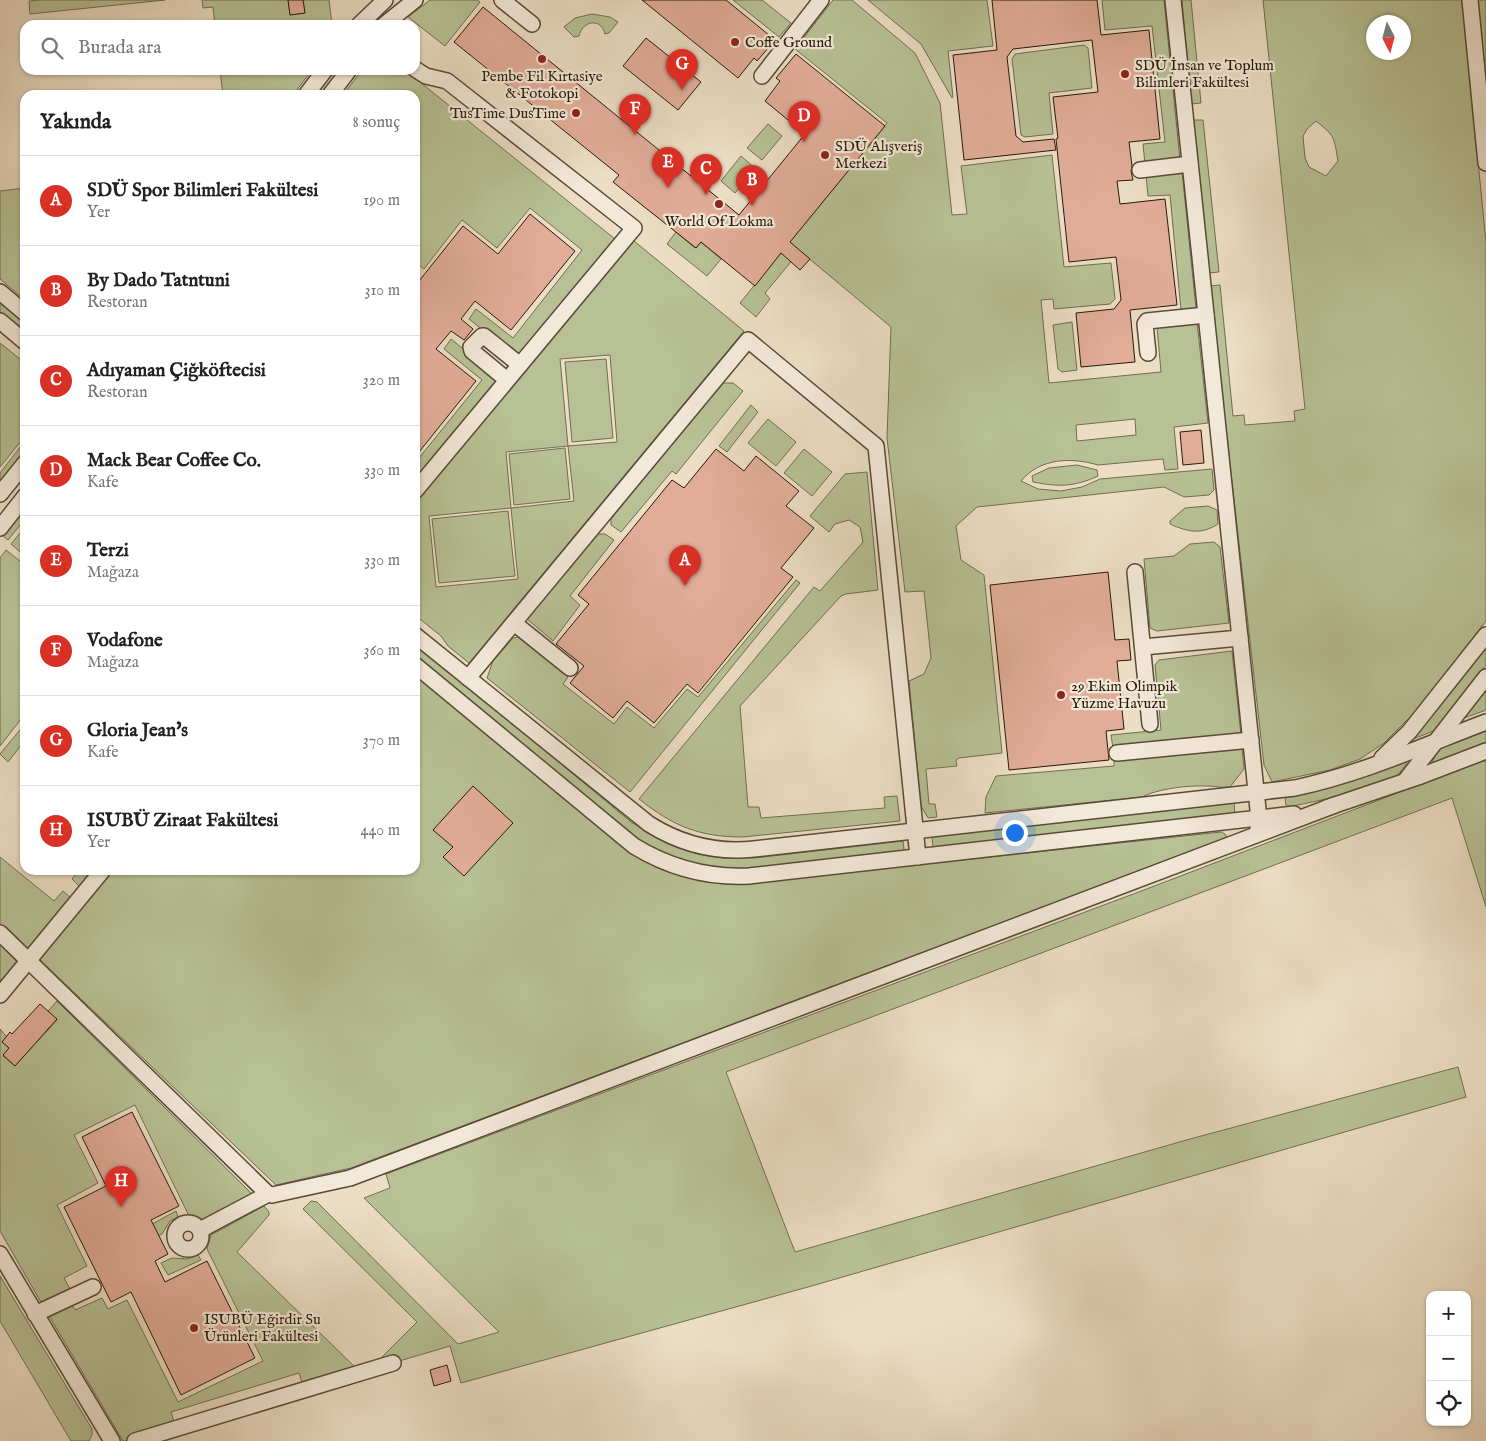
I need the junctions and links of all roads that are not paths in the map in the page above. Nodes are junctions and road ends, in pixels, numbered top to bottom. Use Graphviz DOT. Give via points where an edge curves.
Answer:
graph roads {
  1 [pos="386,0"];
  2 [pos="415,0"];
  3 [pos="502,0"];
  4 [pos="821,0"];
  5 [pos="1173,0"];
  6 [pos="1470,0"];
  7 [pos="366,20"];
  8 [pos="390,20"];
  9 [pos="532,24"];
  10 [pos="420,72"];
  11 [pos="321,75"];
  12 [pos="344,75"];
  13 [pos="762,76"];
  14 [pos="310,90"];
  15 [pos="334,90"];
  16 [pos="1486,163"];
  17 [pos="1190,164"];
  18 [pos="1140,170"];
  19 [pos="0,292"];
  20 [pos="20,309"];
  21 [pos="1206,315"];
  22 [pos="0,321"];
  23 [pos="20,338"];
  24 [pos="1148,353"];
  25 [pos="520,365"];
  26 [pos="508,380"];
  27 [pos="20,469"];
  28 [pos="420,485"];
  29 [pos="0,494"];
  30 [pos="20,502"];
  31 [pos="0,528"];
  32 [pos="1135,572"];
  33 [pos="514,623"];
  34 [pos="1486,635"];
  35 [pos="1240,638"];
  36 [pos="420,639"];
  37 [pos="1142,647"];
  38 [pos="570,668"];
  39 [pos="420,669"];
  40 [pos="1486,677"];
  41 [pos="468,678"];
  42 [pos="1486,722"];
  43 [pos="1150,724"];
  44 [pos="1251,740"];
  45 [pos="1436,742"];
  46 [pos="1486,751"];
  47 [pos="1117,753"];
  48 [pos="1372,765"];
  49 [pos="1405,781"];
  50 [pos="1256,793"];
  51 [pos="1335,805"];
  52 [pos="1259,819"];
  53 [pos="916,830"];
  54 [pos="1252,838"];
  55 [pos="918,856"];
  56 [pos="98,875"];
  57 [pos="0,933"];
  58 [pos="28,960"];
  59 [pos="0,995"];
  60 [pos="268,1194"];
  61 [pos="200,1230"];
  62 [pos="0,1254"];
  63 [pos="93,1287"];
  64 [pos="35,1314"];
  65 [pos="393,1363"];
  66 [pos="112,1441"];
  67 [pos="135,1441"];
  1 -- 7 [label="street"];
  2 -- 8 [label="street"];
  3 -- 9 [label="street"];
  4 -- 13 [label="street"];
  5 -- 17 [label="street"];
  6 -- 16 [label="street"];
  10 -- 25 [label="street" via="447,81 634,228"];
  11 -- 14 [label="street"];
  12 -- 15 [label="street"];
  17 -- 18 [label="street"];
  17 -- 21 [label="street"];
  19 -- 20 [label="street"];
  21 -- 24 [label="street" via="1147,321"];
  21 -- 35 [label="street"];
  22 -- 23 [label="street"];
  25 -- 26 [label="street"];
  25 -- 26 [label="street" via="484,336 471,347"];
  26 -- 28 [label="street"];
  27 -- 29 [label="street"];
  30 -- 31 [label="street"];
  32 -- 37 [label="street"];
  33 -- 38 [label="street"];
  33 -- 41 [label="street"];
  33 -- 53 [label="street" via="748,340 876,446"];
  34 -- 48 [label="street" via="1409,732"];
  35 -- 37 [label="street"];
  35 -- 44 [label="street"];
  36 -- 41 [label="street"];
  37 -- 43 [label="street"];
  39 -- 55 [label="street" via="627,841 676,867 739,877"];
  40 -- 45 [label="street"];
  41 -- 53 [label="street" via="643,820 692,844 723,850 747,850"];
  42 -- 45 [label="street"];
  44 -- 47 [label="street"];
  44 -- 50 [label="street"];
  45 -- 48 [label="street"];
  45 -- 49 [label="street"];
  46 -- 49 [label="street"];
  48 -- 50 [label="street" via="1313,784"];
  49 -- 51 [label="street"];
  50 -- 52 [label="street"];
  50 -- 53 [label="street"];
  51 -- 52 [label="street"];
  51 -- 54 [label="street"];
  52 -- 54 [label="street" via="1259,828"];
  52 -- 55 [label="street"];
  53 -- 55 [label="street"];
  54 -- 60 [label="street" via="350,1178"];
  56 -- 58 [label="street"];
  57 -- 58 [label="street"];
  58 -- 59 [label="street"];
  58 -- 60 [label="street"];
  60 -- 61 [label="street"];
  62 -- 64 [label="street"];
  63 -- 64 [label="street"];
  64 -- 66 [label="street"];
  65 -- 67 [label="street"];
}
